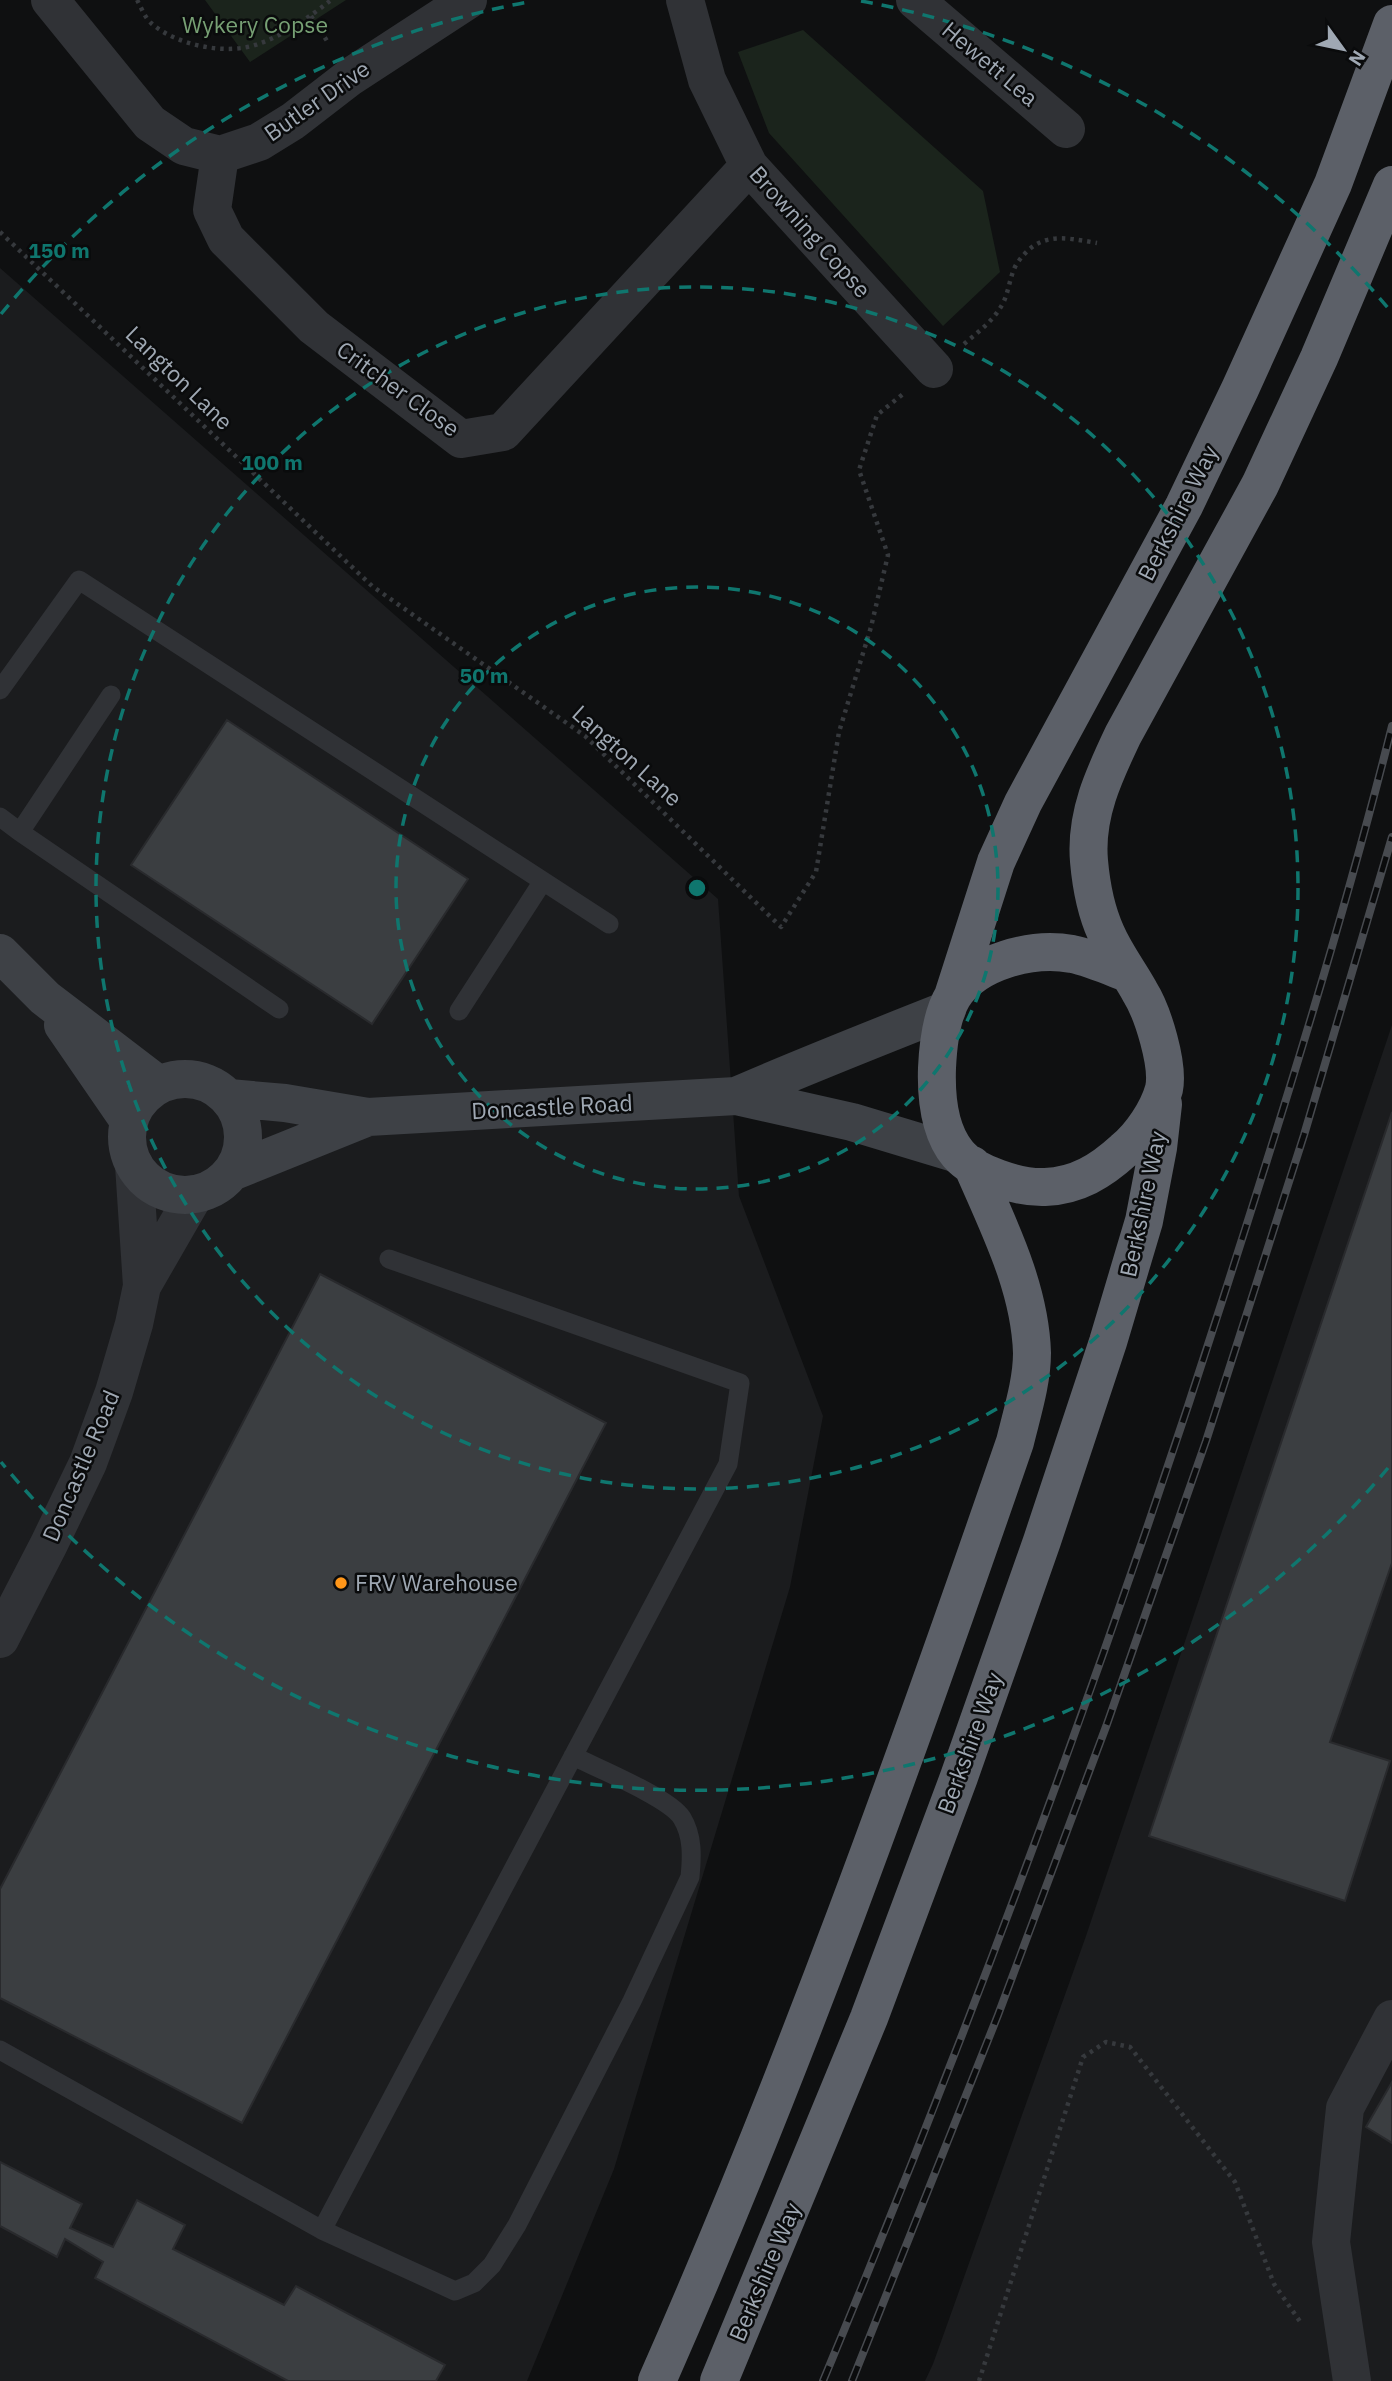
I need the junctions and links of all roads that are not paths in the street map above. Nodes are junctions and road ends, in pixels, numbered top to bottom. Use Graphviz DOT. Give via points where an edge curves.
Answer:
graph roads {
  1 [pos="50,0"];
  2 [pos="468,0"];
  3 [pos="685,0"];
  4 [pos="915,0"];
  5 [pos="1392,24"];
  6 [pos="1066,129"];
  7 [pos="220,155"];
  8 [pos="749,166"];
  9 [pos="1392,185"];
  10 [pos="934,369"];
  11 [pos="0,690"];
  12 [pos="111,695"];
  13 [pos="0,817"];
  14 [pos="20,832"];
  15 [pos="543,881"];
  16 [pos="609,924"];
  17 [pos="0,953"];
  18 [pos="1127,973"];
  19 [pos="44,999"];
  20 [pos="950,1003"];
  21 [pos="279,1009"];
  22 [pos="459,1011"];
  23 [pos="159,1085"];
  24 [pos="1164,1088"];
  25 [pos="736,1096"];
  26 [pos="229,1098"];
  27 [pos="368,1117"];
  28 [pos="129,1121"];
  29 [pos="965,1160"];
  30 [pos="134,1165"];
  31 [pos="232,1172"];
  32 [pos="195,1194"];
  33 [pos="389,1259"];
  34 [pos="142,1286"];
  35 [pos="0,1639"];
  36 [pos="573,1756"];
  37 [pos="1392,2019"];
  38 [pos="0,2050"];
  39 [pos="322,2230"];
  40 [pos="657,2381"];
  41 [pos="719,2381"];
  42 [pos="1352,2381"];
  1 -- 7 [label="street" via="150,123 184,146"];
  2 -- 7 [label="street, Butler Drive" via="350,77 293,121 259,142"];
  3 -- 8 [label="street, Browning Copse" via="707,79"];
  4 -- 6 [label="street, Hewett Lea"];
  5 -- 20 [label="highway, Berkshire Way" via="1333,184 1240,389 1184,506 1023,803 996,862"];
  7 -- 8 [label="street, Critcher Close" via="212,210 226,239 314,327 460,439 503,432"];
  8 -- 10 [label="street, Browning Copse"];
  9 -- 18 [label="highway" via="1259,485 1123,735 1094,804 1088,835 1094,895 1105,932"];
  11 -- 15 [label="lane" via="79,580"];
  12 -- 14 [label="lane"];
  13 -- 14 [label="lane"];
  14 -- 21 [label="lane"];
  15 -- 16 [label="lane"];
  15 -- 22 [label="lane"];
  17 -- 19 [label="street"];
  18 -- 20 [label="highway" via="1076,955 1024,955 985,968 968,980"];
  18 -- 24 [label="highway" via="1158,1035"];
  19 -- 23 [label="street"];
  19 -- 28 [label="street"];
  20 -- 25 [label="street, Doncastle Road"];
  20 -- 29 [label="highway" via="936,1083 949,1139"];
  23 -- 26 [label="street" via="196,1079"];
  23 -- 28 [label="street" via="135,1107"];
  24 -- 29 [label="highway" via="1149,1121 1131,1144 1094,1174 1075,1182 1031,1187"];
  24 -- 41 [label="highway, Berkshire Way" via="1144,1221 1042,1541 869,2018"];
  25 -- 27 [label="street, Doncastle Road"];
  25 -- 29 [label="street, Doncastle Road" via="852,1122"];
  26 -- 27 [label="street, Doncastle Road"];
  26 -- 31 [label="street" via="240,1115 244,1134"];
  27 -- 31 [label="street, Doncastle Road"];
  28 -- 30 [label="street" via="127,1136"];
  29 -- 40 [label="highway" via="1022,1292 1032,1355 1027,1395 1015,1442 891,1794 789,2061"];
  30 -- 32 [label="street" via="145,1180 160,1189 177,1195"];
  30 -- 34 [label="street, Doncastle Road"];
  31 -- 32 [label="street" via="222,1183"];
  32 -- 34 [label="street, Doncastle Road"];
  33 -- 36 [label="lane" via="740,1383 728,1464"];
  34 -- 35 [label="street, Doncastle Road" via="114,1392 88,1463"];
  36 -- 39 [label="lane"];
  36 -- 39 [label="lane" via="681,1815 692,1854 690,1877 517,2225 492,2265 474,2283 455,2291"];
  37 -- 42 [label="street" via="1345,2108 1331,2242"];
  38 -- 39 [label="lane"];
}
